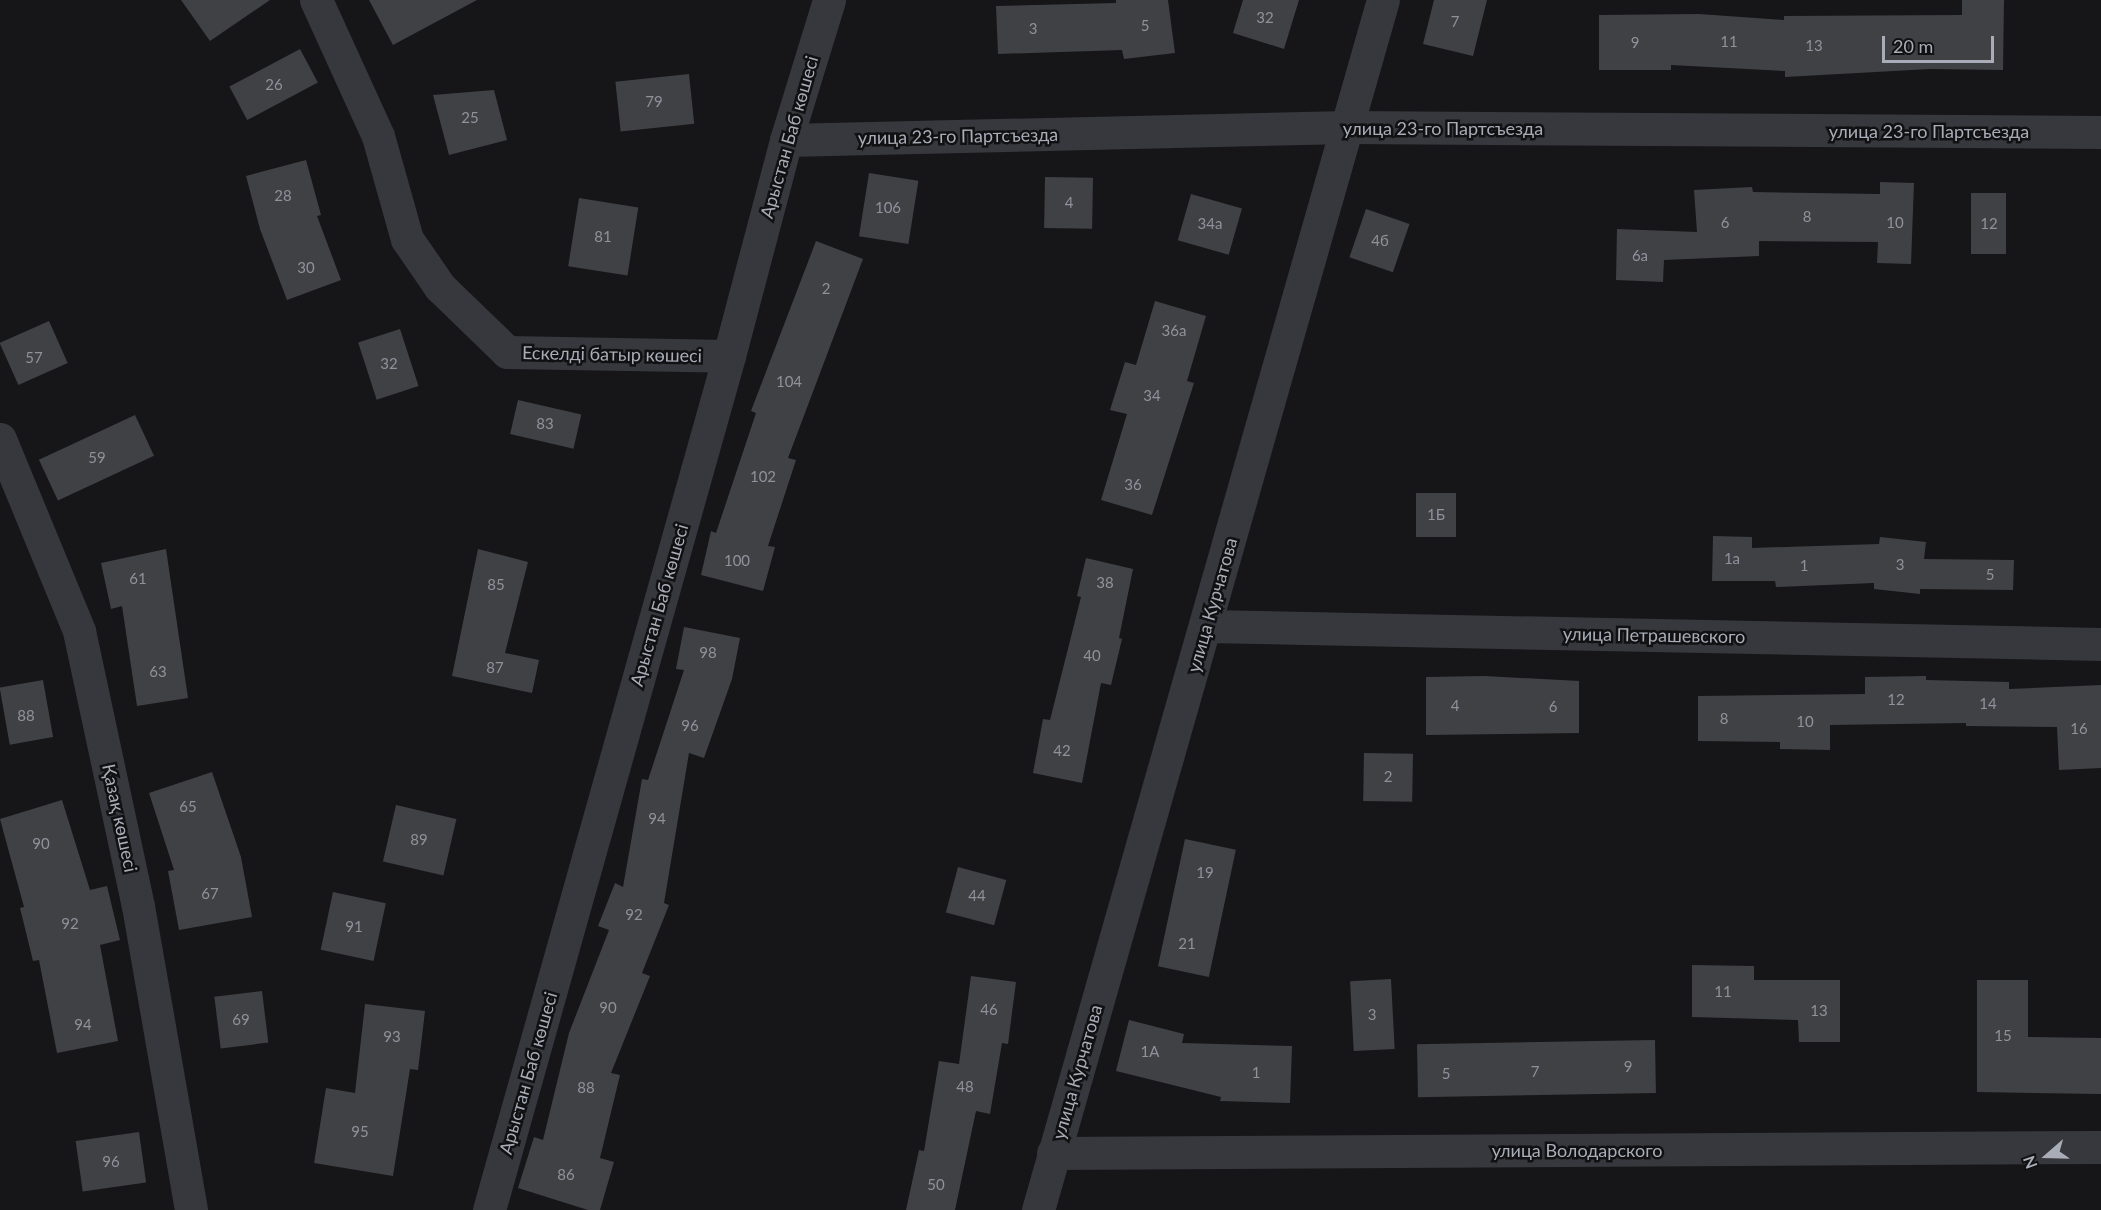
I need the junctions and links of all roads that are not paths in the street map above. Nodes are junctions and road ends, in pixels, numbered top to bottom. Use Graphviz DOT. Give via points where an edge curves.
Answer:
graph roads {
  1 [pos="316,0"];
  2 [pos="829,0"];
  3 [pos="1383,0"];
  4 [pos="1347,127"];
  5 [pos="2101,132"];
  6 [pos="786,140"];
  7 [pos="729,356"];
  8 [pos="0,440"];
  9 [pos="1206,626"];
  10 [pos="2101,644"];
  11 [pos="2101,1147"];
  12 [pos="1053,1153"];
  13 [pos="191,1210"];
  14 [pos="489,1210"];
  15 [pos="1038,1210"];
  1 -- 7 [label="street, Ескелді батыр көшесі" via="378,136 407,239 440,287 507,352"];
  2 -- 6 [label="street, Арыстан Баб көшесі"];
  3 -- 4 [label="street, улица Курчатова"];
  4 -- 5 [label="street, улица 23-го Партсъезда"];
  4 -- 6 [label="street, улица 23-го Партсъезда"];
  4 -- 9 [label="street, улица Курчатова"];
  6 -- 7 [label="street, Арыстан Баб көшесі"];
  7 -- 14 [label="street, Арыстан Баб көшесі"];
  8 -- 13 [label="street, Қазақ көшесі" via="79,631 138,906"];
  9 -- 10 [label="street, улица Петрашевского"];
  9 -- 12 [label="street, улица Курчатова"];
  11 -- 12 [label="street, улица Володарского"];
  12 -- 15 [label="street, улица Курчатова"];
}
